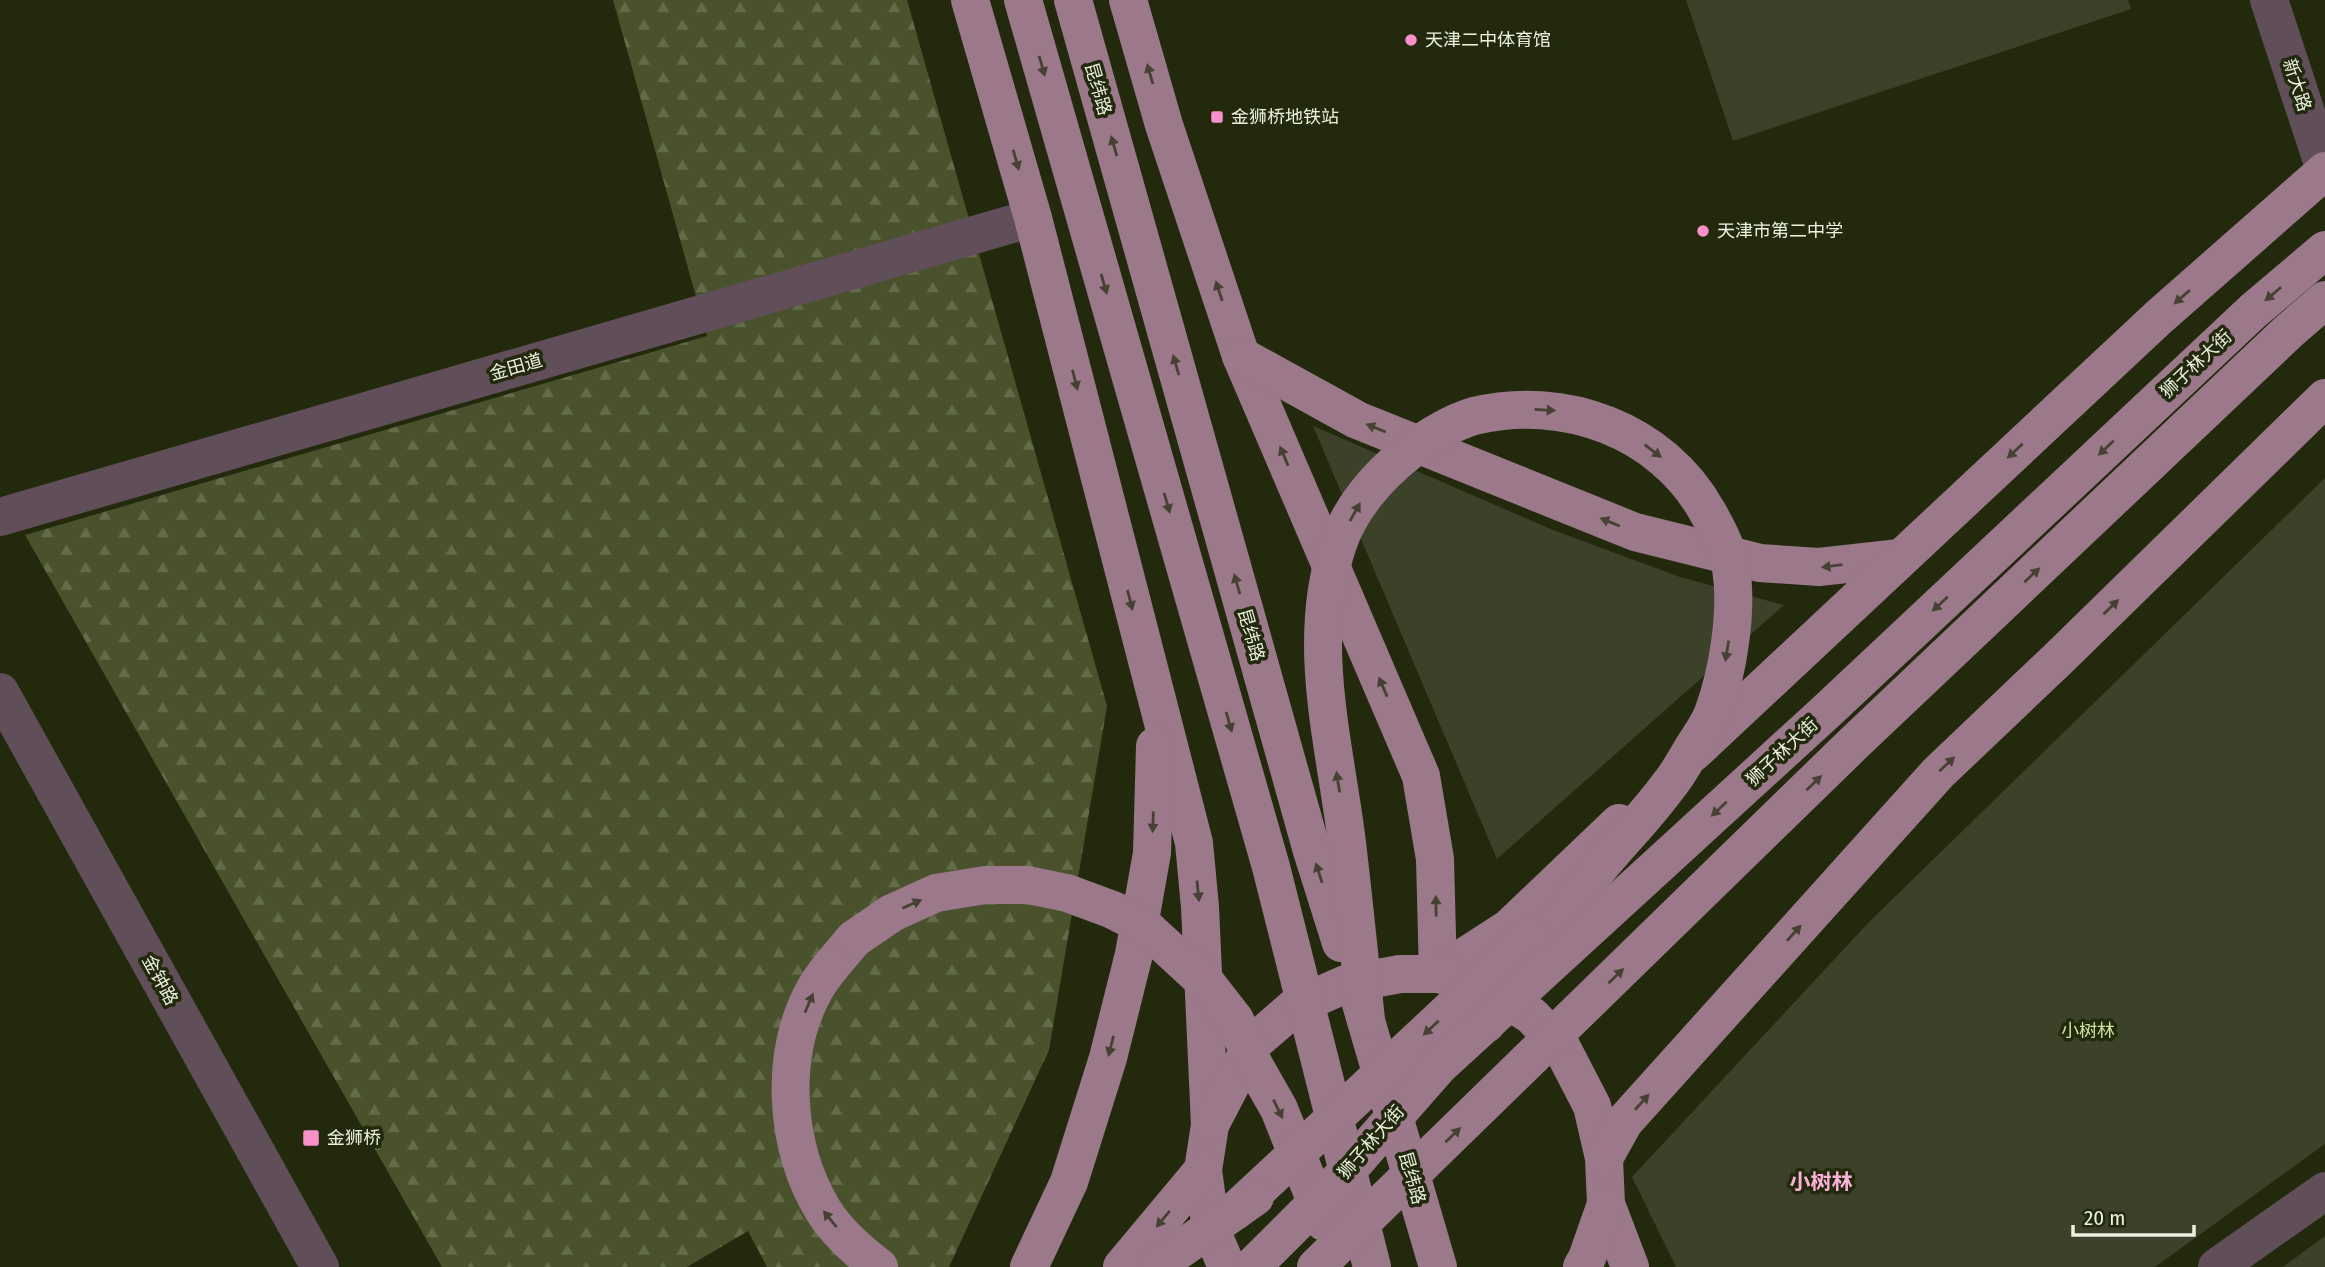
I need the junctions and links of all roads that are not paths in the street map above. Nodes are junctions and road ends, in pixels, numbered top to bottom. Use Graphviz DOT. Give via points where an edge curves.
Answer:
graph roads {
  1 [pos="970,0"];
  2 [pos="1023,0"];
  3 [pos="1073,0"];
  4 [pos="1128,0"];
  5 [pos="2269,0"];
  6 [pos="2325,171"];
  7 [pos="1032,218"];
  8 [pos="2325,250"];
  9 [pos="2325,300"];
  10 [pos="1241,356"];
  11 [pos="2325,398"];
  12 [pos="0,517"];
  13 [pos="1900,558"];
  14 [pos="0,692"];
  15 [pos="1157,705"];
  16 [pos="1588,881"];
  17 [pos="1438,974"];
  18 [pos="1366,1020"];
  19 [pos="1486,1024"];
  20 [pos="1439,1066"];
  21 [pos="1210,1125"];
  22 [pos="1604,1158"];
  23 [pos="1203,1170"];
  24 [pos="2325,1191"];
  25 [pos="1606,1204"];
  26 [pos="1235,1211"];
  27 [pos="320,1267"];
  28 [pos="878,1267"];
  29 [pos="1029,1267"];
  30 [pos="1122,1267"];
  31 [pos="1155,1267"];
  32 [pos="1227,1267"];
  33 [pos="1252,1267"];
  34 [pos="1316,1267"];
  35 [pos="1343,1267"];
  36 [pos="1371,1267"];
  37 [pos="1438,1267"];
  38 [pos="1582,1267"];
  39 [pos="1630,1267"];
  40 [pos="2217,1267"];
  1 -- 7 [label="main road, one-way"];
  2 -- 36 [label="main road, one-way, bridge" via="1271,867"];
  18 -- 3 [label="main road, 昆纬路, one-way, bridge" via="1312,851"];
  10 -- 4 [label="main road, one-way" via="1164,125"];
  5 -- 6 [label="street, 新大路"];
  6 -- 13 [label="main road, one-way"];
  7 -- 12 [label="street, 金田道"];
  7 -- 15 [label="main road, one-way"];
  8 -- 19 [label="main road, 狮子林大街, one-way, bridge" via="2253,311"];
  34 -- 9 [label="main road, one-way, bridge" via="1854,743"];
  13 -- 10 [label="main road, one-way" via="1819,567 1760,563 1635,533 1357,420"];
  17 -- 10 [label="main road, one-way" via="1435,859 1421,776"];
  22 -- 11 [label="main road, one-way" via="1624,1122 1938,773"];
  13 -- 17 [label="main road" via="1509,928"];
  14 -- 27 [label="street, 金钟路"];
  15 -- 21 [label="main road, one-way" via="1194,844"];
  15 -- 29 [label="main road, one-way" via="1152,853 1134,954 1108,1058 1069,1182"];
  18 -- 16 [label="main road, one-way, bridge" via="1322,665 1325,603 1339,542 1360,502 1386,470 1417,445 1471,417 1552,410 1631,434 1684,475 1716,526 1731,565 1730,632 1713,716 1671,784"];
  16 -- 19 [label="main road, bridge"];
  16 -- 26 [label="main road, one-way, bridge"];
  17 -- 21 [label="main road" via="1400,974 1346,984 1296,1006 1252,1044"];
  17 -- 22 [label="main road" via="1496,993 1532,1016 1562,1048 1592,1106"];
  18 -- 37 [label="main road, 昆纬路, bridge"];
  19 -- 20 [label="main road, 狮子林大街, bridge"];
  20 -- 26 [label="main road, bridge"];
  20 -- 33 [label="main road, 狮子林大街, bridge" via="1341,1178"];
  21 -- 23 [label="main road"];
  22 -- 25 [label="main road"];
  23 -- 30 [label="main road, one-way"];
  23 -- 32 [label="main road" via="1211,1230"];
  24 -- 40 [label="street"];
  25 -- 38 [label="main road"];
  25 -- 39 [label="main road"];
  26 -- 31 [label="main road, bridge"];
  28 -- 35 [label="main road, one-way, bridge" via="854,1248 823,1210 800,1159 792,1111 792,1062 802,1020 815,990 854,939 892,913 936,893 985,885 1028,885 1113,910 1144,926 1207,984 1235,1020 1279,1109"];
}
